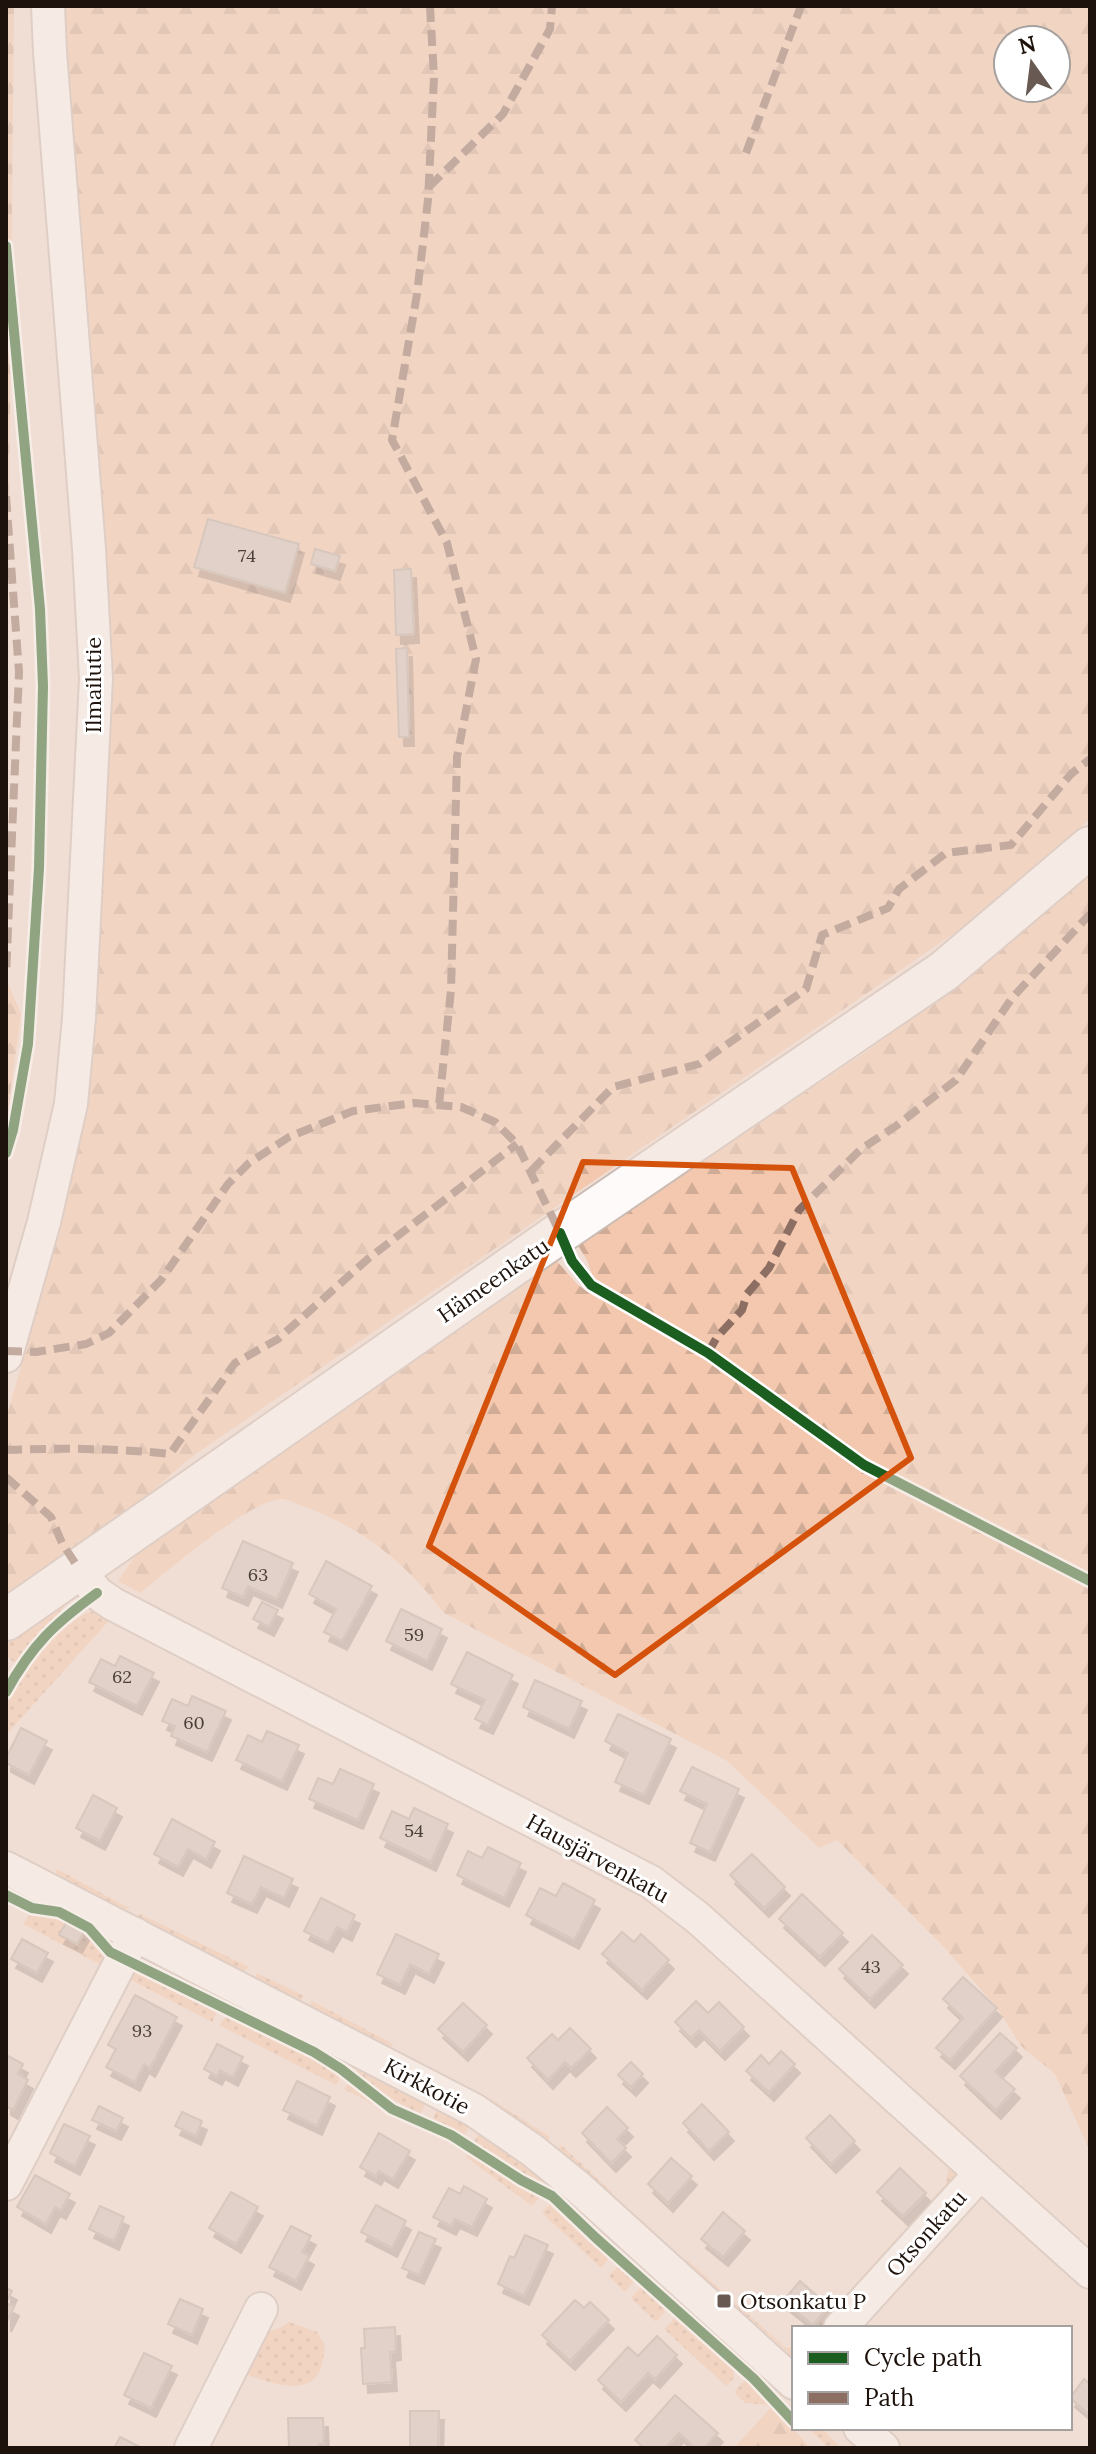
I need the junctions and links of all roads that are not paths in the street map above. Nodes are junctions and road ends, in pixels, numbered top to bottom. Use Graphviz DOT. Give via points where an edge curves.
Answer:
graph roads {
  1 [pos="48,6"];
  2 [pos="1090,847"];
  3 [pos="6,1356"];
  4 [pos="79,1569"];
  5 [pos="6,1620"];
  6 [pos="6,1868"];
  7 [pos="135,1934"];
  8 [pos="980,2174"];
  9 [pos="6,2184"];
  10 [pos="1090,2272"];
  11 [pos="261,2309"];
  12 [pos="842,2326"];
  13 [pos="792,2380"];
  14 [pos="836,2430"];
  15 [pos="862,2430"];
  16 [pos="191,2448"];
  17 [pos="851,2448"];
  18 [pos="883,2448"];
  1 -- 3 [label="street, Ilmailutie" via="96,679 71,1104"];
  2 -- 4 [label="main road, Hämeenkatu" via="944,971"];
  4 -- 5 [label="main road, Hämeenkatu"];
  4 -- 8 [label="street, Hausjärvenkatu" via="113,1604 651,1882 698,1918"];
  6 -- 7 [label="street, Kirkkotie"];
  7 -- 9 [label="street"];
  7 -- 13 [label="street, Kirkkotie" via="474,2110 579,2188"];
  8 -- 10 [label="street, Hausjärvenkatu"];
  8 -- 12 [label="street, Otsonkatu"];
  11 -- 16 [label="street"];
  14 -- 17 [label="street"];
  15 -- 18 [label="street"];
}
